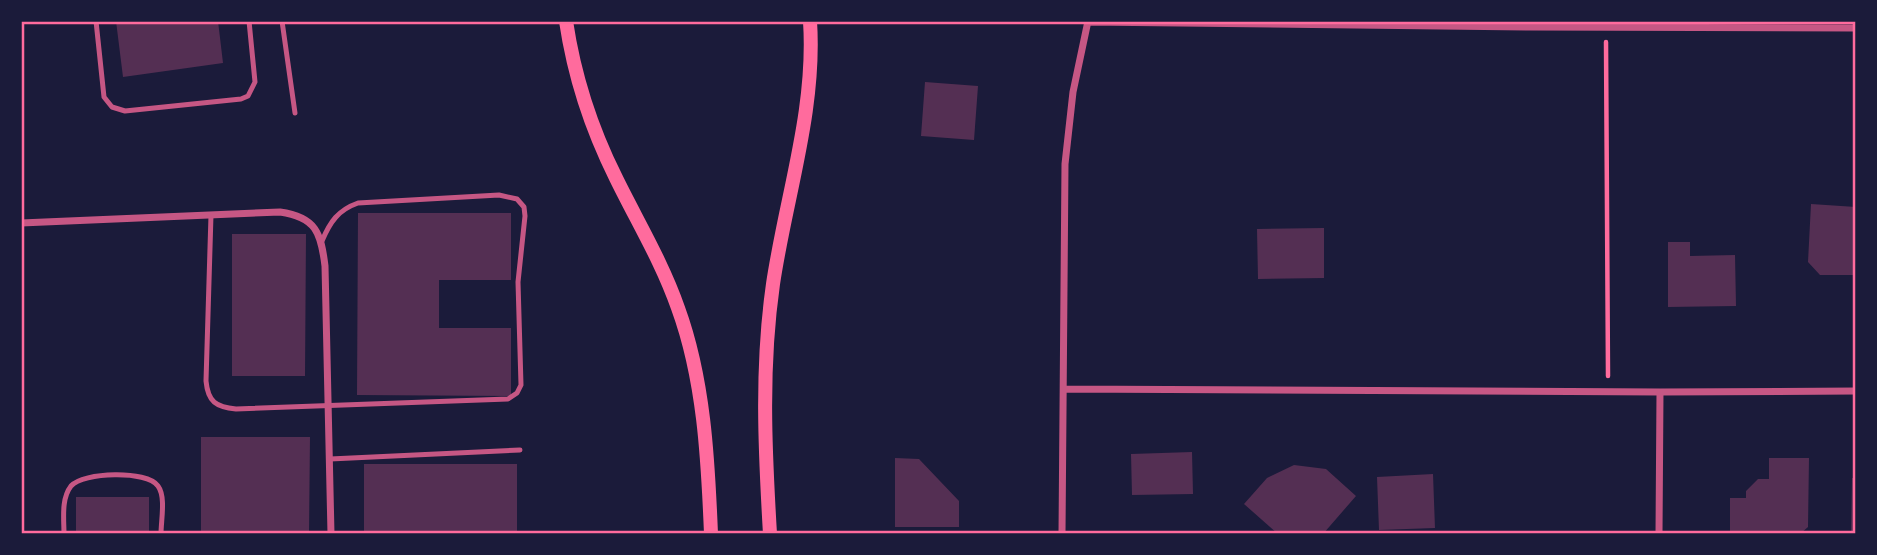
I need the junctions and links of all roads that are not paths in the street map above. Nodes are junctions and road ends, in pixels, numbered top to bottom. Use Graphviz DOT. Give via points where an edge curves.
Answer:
graph roads {
  1 [pos="96,21"];
  2 [pos="249,21"];
  3 [pos="282,21"];
  4 [pos="566,21"];
  5 [pos="810,21"];
  6 [pos="1088,21"];
  7 [pos="1531,24"];
  8 [pos="1856,28"];
  9 [pos="295,113"];
  10 [pos="211,215"];
  11 [pos="21,223"];
  12 [pos="322,241"];
  13 [pos="1064,389"];
  14 [pos="1856,391"];
  15 [pos="1660,392"];
  16 [pos="329,405"];
  17 [pos="520,450"];
  18 [pos="330,459"];
  19 [pos="64,534"];
  20 [pos="161,534"];
  21 [pos="331,534"];
  22 [pos="711,534"];
  23 [pos="770,534"];
  24 [pos="1062,534"];
  25 [pos="1659,534"];
  1 -- 2 [label="lane" via="104,97 112,107 125,111 248,96 255,82"];
  3 -- 9 [label="lane"];
  4 -- 22 [label="main road" via="590,116 666,274 690,347 703,423"];
  5 -- 23 [label="main road" via="804,129 768,333 764,422"];
  6 -- 7 [label="street"];
  6 -- 13 [label="street" via="1073,92 1065,164"];
  7 -- 8 [label="street"];
  10 -- 11 [label="street"];
  10 -- 12 [label="street" via="298,215 313,225"];
  10 -- 16 [label="lane" via="207,393 224,408"];
  12 -- 16 [label="street"];
  12 -- 16 [label="lane" via="336,215 358,203 509,196 524,206 518,268 521,385 517,393 509,399"];
  13 -- 15 [label="street"];
  13 -- 24 [label="street"];
  14 -- 15 [label="street"];
  15 -- 25 [label="street"];
  16 -- 18 [label="street"];
  17 -- 18 [label="lane"];
  18 -- 21 [label="street"];
  19 -- 20 [label="lane" via="65,498 72,485 84,477 124,476 148,477 156,483 161,492"];
}
